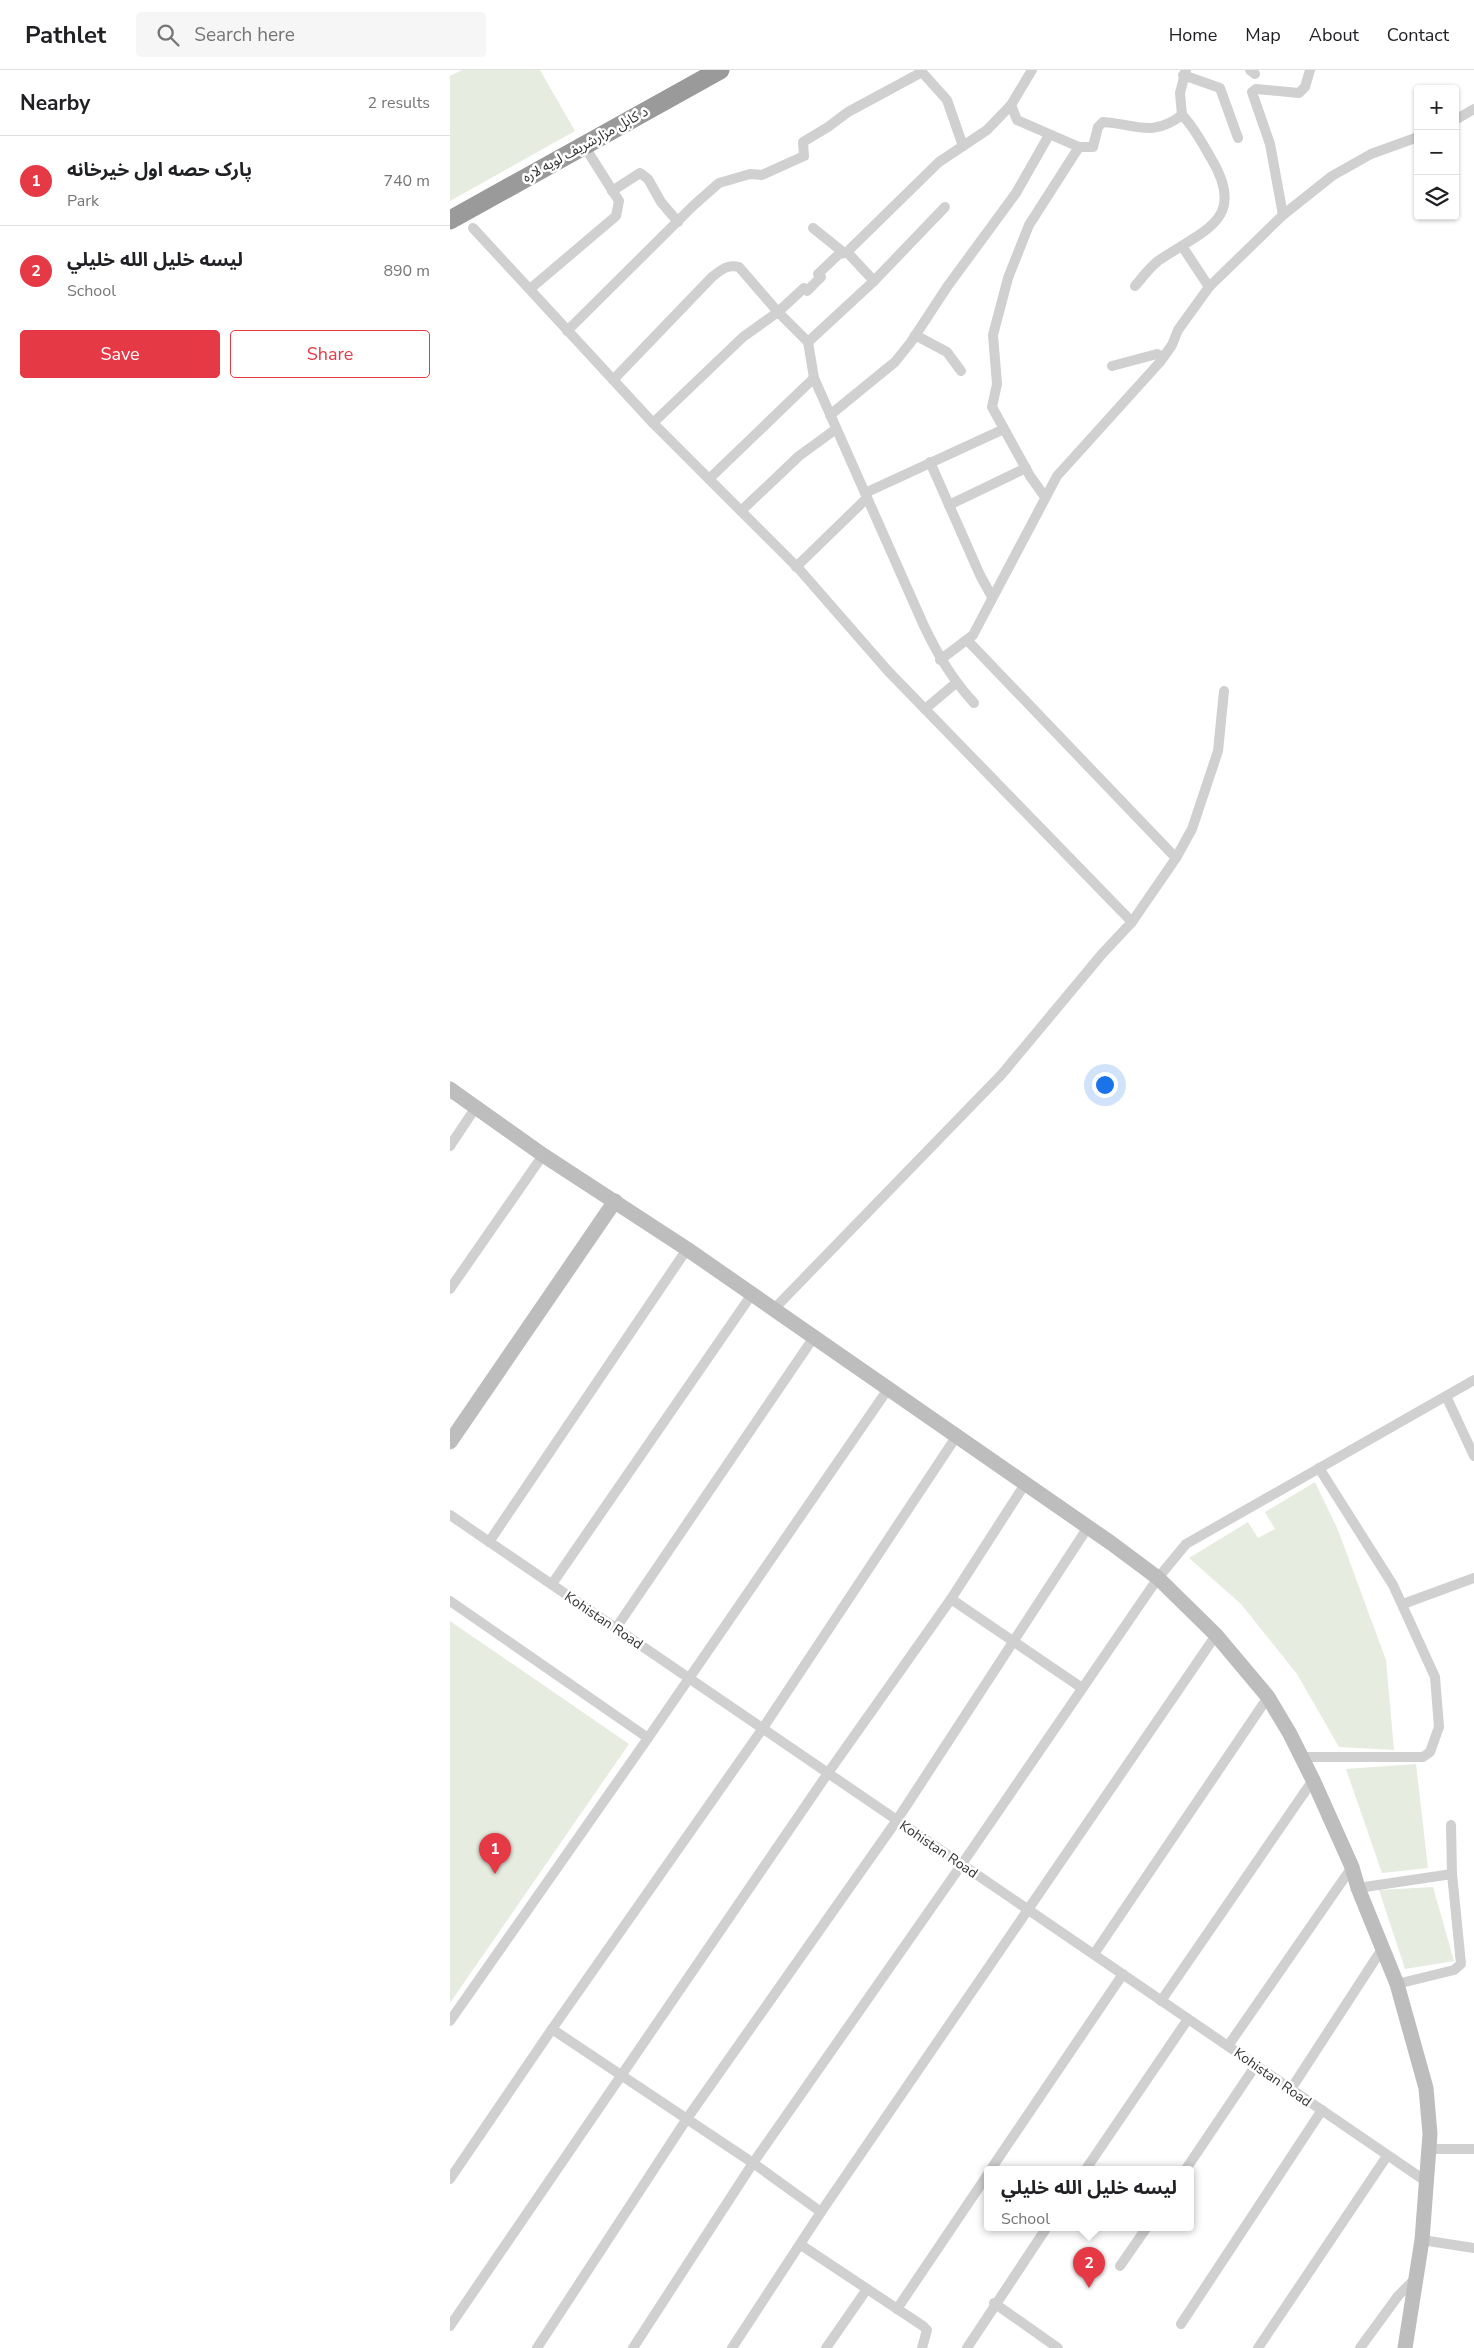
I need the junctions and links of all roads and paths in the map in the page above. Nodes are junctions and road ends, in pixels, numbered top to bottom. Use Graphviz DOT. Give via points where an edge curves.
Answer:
graph roads {
  1 [pos="720,70"];
  2 [pos="1032,70"];
  3 [pos="1310,70"];
  4 [pos="921,71"];
  5 [pos="1185,73"];
  6 [pos="1010,105"];
  7 [pos="1474,109"];
  8 [pos="1182,115"];
  9 [pos="1459,118"];
  10 [pos="1049,135"];
  11 [pos="1238,138"];
  12 [pos="1414,138"];
  13 [pos="583,144"];
  14 [pos="964,146"];
  15 [pos="1079,147"];
  16 [pos="612,191"];
  17 [pos="946,207"];
  18 [pos="1283,215"];
  19 [pos="450,220"];
  20 [pos="678,222"];
  21 [pos="474,228"];
  22 [pos="813,228"];
  23 [pos="1182,246"];
  24 [pos="845,253"];
  25 [pos="874,280"];
  26 [pos="1135,286"];
  27 [pos="1209,287"];
  28 [pos="530,289"];
  29 [pos="778,312"];
  30 [pos="567,332"];
  31 [pos="915,335"];
  32 [pos="808,342"];
  33 [pos="1163,357"];
  34 [pos="1112,366"];
  35 [pos="961,371"];
  36 [pos="814,378"];
  37 [pos="613,380"];
  38 [pos="830,415"];
  39 [pos="653,423"];
  40 [pos="836,428"];
  41 [pos="1004,429"];
  42 [pos="930,462"];
  43 [pos="1026,468"];
  44 [pos="709,479"];
  45 [pos="866,496"];
  46 [pos="1044,497"];
  47 [pos="949,505"];
  48 [pos="741,511"];
  49 [pos="796,566"];
  50 [pos="992,597"];
  51 [pos="968,640"];
  52 [pos="940,660"];
  53 [pos="956,683"];
  54 [pos="1224,691"];
  55 [pos="974,702"];
  56 [pos="925,709"];
  57 [pos="1176,858"];
  58 [pos="1132,922"];
  59 [pos="450,1088"];
  60 [pos="476,1107"];
  61 [pos="450,1146"];
  62 [pos="543,1155"];
  63 [pos="615,1201"];
  64 [pos="687,1249"];
  65 [pos="450,1289"];
  66 [pos="752,1294"];
  67 [pos="774,1309"];
  68 [pos="814,1337"];
  69 [pos="1474,1380"];
  70 [pos="888,1389"];
  71 [pos="1446,1396"];
  72 [pos="956,1436"];
  73 [pos="450,1442"];
  74 [pos="1474,1456"];
  75 [pos="1319,1468"];
  76 [pos="1025,1484"];
  77 [pos="450,1515"];
  78 [pos="1088,1527"];
  79 [pos="489,1542"];
  80 [pos="1158,1578"];
  81 [pos="1474,1578"];
  82 [pos="552,1584"];
  83 [pos="951,1599"];
  84 [pos="450,1600"];
  85 [pos="1403,1604"];
  86 [pos="616,1628"];
  87 [pos="1216,1635"];
  88 [pos="1014,1643"];
  89 [pos="689,1678"];
  90 [pos="1082,1688"];
  91 [pos="1268,1698"];
  92 [pos="763,1728"];
  93 [pos="648,1738"];
  94 [pos="1302,1757"];
  95 [pos="828,1773"];
  96 [pos="1313,1780"];
  97 [pos="896,1820"];
  98 [pos="1451,1825"];
  99 [pos="962,1864"];
  100 [pos="1352,1867"];
  101 [pos="1452,1874"];
  102 [pos="1358,1888"];
  103 [pos="1028,1910"];
  104 [pos="1382,1949"];
  105 [pos="1094,1954"];
  106 [pos="1123,1974"];
  107 [pos="1397,1984"];
  108 [pos="1161,2001"];
  109 [pos="1188,2019"];
  110 [pos="450,2021"];
  111 [pos="552,2029"];
  112 [pos="1228,2046"];
  113 [pos="1256,2065"];
  114 [pos="622,2076"];
  115 [pos="1291,2089"];
  116 [pos="1322,2110"];
  117 [pos="686,2120"];
  118 [pos="1430,2149"];
  119 [pos="1474,2149"];
  120 [pos="1387,2156"];
  121 [pos="753,2163"];
  122 [pos="993,2166"];
  123 [pos="1088,2166"];
  124 [pos="1188,2166"];
  125 [pos="450,2178"];
  126 [pos="984,2180"];
  127 [pos="1427,2182"];
  128 [pos="821,2212"];
  129 [pos="1044,2231"];
  130 [pos="1144,2231"];
  131 [pos="1422,2240"];
  132 [pos="801,2245"];
  133 [pos="1474,2248"];
  134 [pos="1120,2266"];
  135 [pos="1417,2276"];
  136 [pos="868,2289"];
  137 [pos="994,2303"];
  138 [pos="897,2309"];
  139 [pos="1181,2324"];
  140 [pos="450,2326"];
  141 [pos="537,2348"];
  142 [pos="633,2348"];
  143 [pos="732,2348"];
  144 [pos="826,2348"];
  145 [pos="922,2348"];
  146 [pos="967,2348"];
  147 [pos="1058,2348"];
  148 [pos="1258,2348"];
  149 [pos="1360,2348"];
  150 [pos="1405,2348"];
  1 -- 13 [label="highway, د کابل مزارشریف لویه لاره"];
  2 -- 6 [label="street"];
  3 -- 18 [label="street" via="1305,87 1299,93 1256,89 1252,92 1270,144"];
  4 -- 14 [label="street" via="947,100"];
  4 -- 20 [label="street" via="848,112 803,142 804,156 762,174 719,183"];
  5 -- 8 [label="street" via="1180,93"];
  5 -- 11 [label="street" via="1220,88"];
  6 -- 10 [label="street" via="1017,120"];
  6 -- 14 [label="street" via="987,130"];
  7 -- 9 [label="street"];
  8 -- 15 [label="street" via="1169,125 1150,129 1103,122 1098,127 1093,147"];
  8 -- 23 [label="street" via="1217,169 1225,192 1223,212 1208,228"];
  10 -- 15 [label="street"];
  10 -- 31 [label="street" via="1016,193"];
  12 -- 18 [label="street" via="1370,154 1332,176"];
  13 -- 16 [label="street"];
  13 -- 19 [label="highway, د کابل مزارشریف لویه لاره"];
  14 -- 24 [label="street" via="939,162"];
  15 -- 41 [label="street" via="1029,225 1008,278 993,335 997,384 992,407"];
  16 -- 20 [label="street" via="640,173 648,179"];
  16 -- 28 [label="street" via="619,201 616,216"];
  17 -- 25 [label="street"];
  18 -- 27 [label="street"];
  20 -- 30 [label="street"];
  21 -- 28 [label="street"];
  22 -- 24 [label="street"];
  23 -- 26 [label="street" via="1156,263"];
  23 -- 27 [label="street"];
  24 -- 25 [label="street"];
  24 -- 29 [label="street" via="839,254 818,274 821,277 811,288 807,291 804,288"];
  25 -- 32 [label="street"];
  27 -- 33 [label="street"];
  28 -- 30 [label="street"];
  29 -- 32 [label="street"];
  29 -- 37 [label="street" via="739,267 725,267"];
  29 -- 39 [label="street" via="743,337"];
  30 -- 37 [label="street"];
  31 -- 35 [label="street" via="947,352"];
  31 -- 38 [label="street" via="895,362"];
  32 -- 36 [label="street"];
  33 -- 34 [label="street" via="1157,354"];
  33 -- 46 [label="street" via="1057,476"];
  36 -- 38 [label="street"];
  36 -- 44 [label="street"];
  37 -- 39 [label="street"];
  38 -- 40 [label="street"];
  39 -- 44 [label="street"];
  40 -- 45 [label="street"];
  40 -- 48 [label="street" via="799,456"];
  41 -- 42 [label="street"];
  41 -- 43 [label="street"];
  42 -- 45 [label="street"];
  42 -- 47 [label="street"];
  43 -- 46 [label="street"];
  43 -- 47 [label="street"];
  44 -- 48 [label="street"];
  45 -- 49 [label="street"];
  45 -- 52 [label="street"];
  46 -- 50 [label="street"];
  47 -- 50 [label="street"];
  48 -- 49 [label="street"];
  49 -- 56 [label="street"];
  50 -- 51 [label="street"];
  51 -- 52 [label="street"];
  51 -- 57 [label="street"];
  52 -- 53 [label="street"];
  53 -- 55 [label="street"];
  53 -- 56 [label="street"];
  54 -- 57 [label="street" via="1218,751 1192,829"];
  56 -- 58 [label="street"];
  57 -- 58 [label="street"];
  58 -- 67 [label="street" via="1002,1074"];
  59 -- 60 [label="main road"];
  60 -- 61 [label="street"];
  60 -- 62 [label="main road"];
  62 -- 63 [label="main road"];
  62 -- 65 [label="street"];
  63 -- 64 [label="main road"];
  63 -- 73 [label="main road"];
  64 -- 66 [label="main road"];
  64 -- 79 [label="street"];
  66 -- 67 [label="main road"];
  66 -- 82 [label="street"];
  67 -- 68 [label="main road"];
  68 -- 70 [label="main road"];
  68 -- 86 [label="street"];
  69 -- 71 [label="street"];
  70 -- 72 [label="main road"];
  70 -- 89 [label="street"];
  71 -- 74 [label="street"];
  71 -- 75 [label="street"];
  72 -- 76 [label="main road"];
  72 -- 92 [label="street"];
  75 -- 80 [label="street" via="1186,1544"];
  75 -- 85 [label="street"];
  76 -- 78 [label="main road"];
  76 -- 83 [label="street"];
  77 -- 79 [label="street, Kohistan Road"];
  78 -- 80 [label="main road"];
  78 -- 88 [label="street"];
  79 -- 82 [label="street, Kohistan Road"];
  80 -- 87 [label="main road"];
  80 -- 90 [label="street"];
  81 -- 85 [label="street"];
  82 -- 86 [label="street, Kohistan Road"];
  83 -- 88 [label="street"];
  83 -- 95 [label="street"];
  84 -- 93 [label="street"];
  85 -- 94 [label="street" via="1435,1677 1439,1728 1430,1752 1423,1757"];
  86 -- 89 [label="street, Kohistan Road"];
  87 -- 91 [label="main road"];
  87 -- 103 [label="street"];
  88 -- 90 [label="street"];
  88 -- 97 [label="street"];
  89 -- 92 [label="street, Kohistan Road"];
  89 -- 93 [label="street"];
  90 -- 99 [label="street"];
  91 -- 94 [label="main road"];
  91 -- 105 [label="street"];
  92 -- 95 [label="street, Kohistan Road"];
  92 -- 111 [label="street"];
  93 -- 110 [label="street"];
  94 -- 96 [label="main road"];
  95 -- 97 [label="street, Kohistan Road"];
  95 -- 114 [label="street"];
  96 -- 100 [label="main road"];
  96 -- 108 [label="street"];
  97 -- 99 [label="street, Kohistan Road"];
  97 -- 117 [label="street"];
  98 -- 101 [label="street"];
  99 -- 103 [label="street, Kohistan Road"];
  99 -- 121 [label="street"];
  100 -- 102 [label="main road"];
  100 -- 112 [label="street"];
  101 -- 102 [label="street"];
  101 -- 107 [label="street" via="1461,1964 1454,1970"];
  102 -- 104 [label="main road"];
  103 -- 105 [label="street, Kohistan Road"];
  103 -- 128 [label="street"];
  104 -- 107 [label="main road"];
  104 -- 115 [label="street"];
  105 -- 106 [label="street, Kohistan Road"];
  106 -- 108 [label="street, Kohistan Road"];
  106 -- 122 [label="street"];
  107 -- 118 [label="main road" via="1426,2088"];
  108 -- 109 [label="street, Kohistan Road"];
  109 -- 112 [label="street, Kohistan Road"];
  109 -- 123 [label="street"];
  111 -- 114 [label="street"];
  111 -- 125 [label="street"];
  112 -- 113 [label="street, Kohistan Road"];
  113 -- 115 [label="street, Kohistan Road"];
  113 -- 124 [label="street"];
  114 -- 117 [label="street"];
  114 -- 140 [label="street"];
  115 -- 116 [label="street, Kohistan Road"];
  116 -- 120 [label="street, Kohistan Road"];
  116 -- 139 [label="street"];
  117 -- 121 [label="street"];
  117 -- 141 [label="street"];
  118 -- 119 [label="street"];
  118 -- 127 [label="main road"];
  120 -- 127 [label="street, Kohistan Road"];
  120 -- 148 [label="street"];
  121 -- 128 [label="street"];
  121 -- 142 [label="street"];
  126 -- 138 [label="street"];
  127 -- 131 [label="main road"];
  128 -- 132 [label="street"];
  129 -- 137 [label="street"];
  130 -- 134 [label="street"];
  131 -- 133 [label="street"];
  131 -- 135 [label="main road"];
  132 -- 136 [label="street"];
  132 -- 143 [label="street"];
  135 -- 149 [label="street"];
  135 -- 150 [label="main road"];
  136 -- 138 [label="street"];
  136 -- 144 [label="street"];
  137 -- 146 [label="street"];
  137 -- 147 [label="street"];
  138 -- 145 [label="street" via="926,2330"];
}
